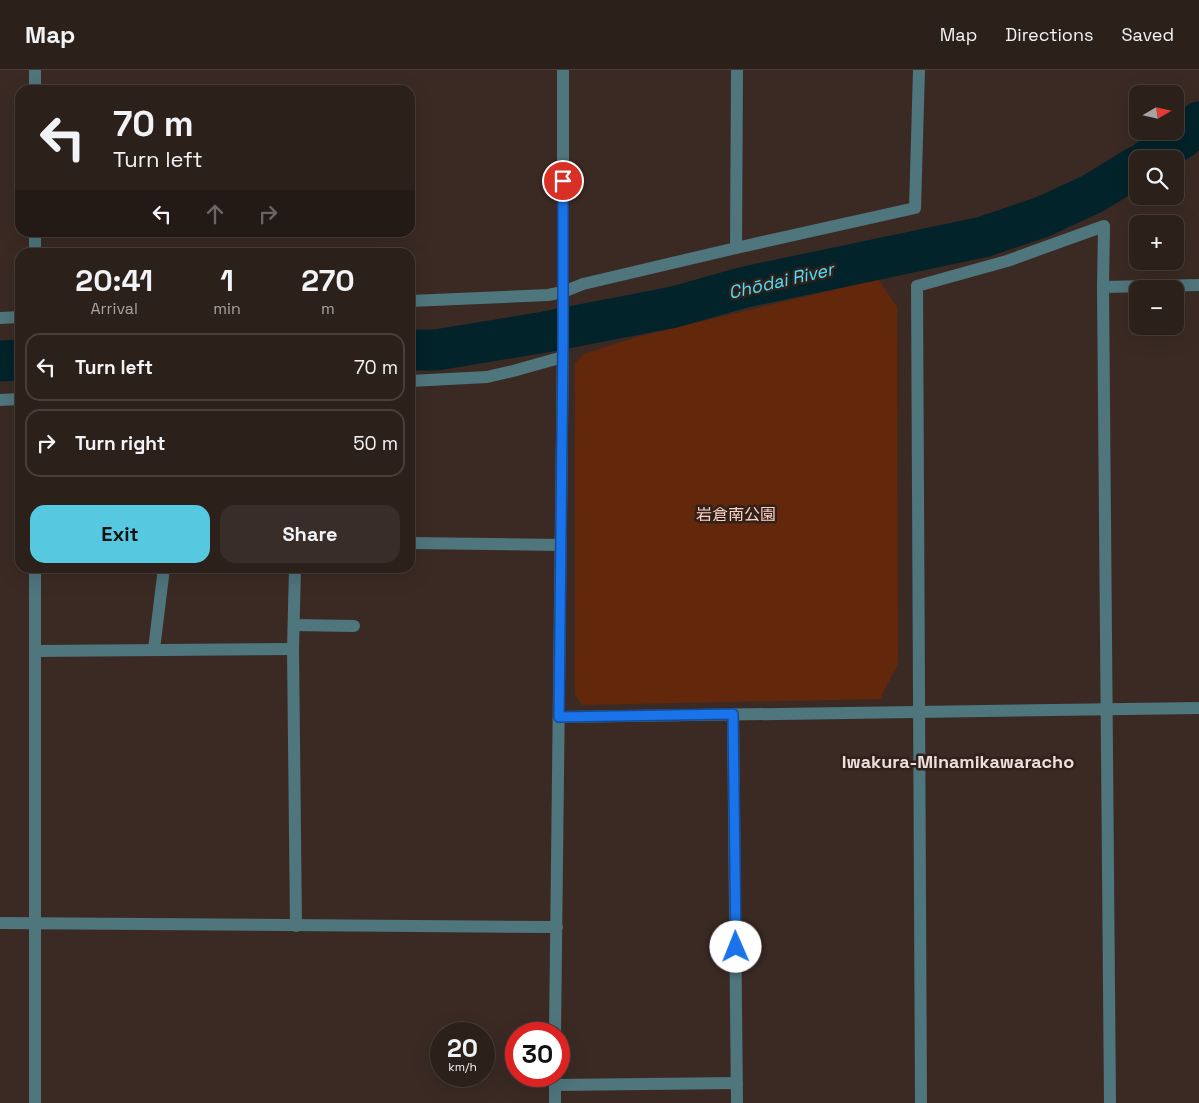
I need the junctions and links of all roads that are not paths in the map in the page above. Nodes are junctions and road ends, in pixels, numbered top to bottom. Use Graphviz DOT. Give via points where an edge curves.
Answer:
graph roads {
  1 [pos="35,70"];
  2 [pos="563,70"];
  3 [pos="737,70"];
  4 [pos="919,70"];
  5 [pos="35,85"];
  6 [pos="736,248"];
  7 [pos="1199,285"];
  8 [pos="1103,287"];
  9 [pos="563,298"];
  10 [pos="415,301"];
  11 [pos="15,317"];
  12 [pos="0,318"];
  13 [pos="563,356"];
  14 [pos="415,381"];
  15 [pos="15,399"];
  16 [pos="0,400"];
  17 [pos="415,543"];
  18 [pos="561,545"];
  19 [pos="35,573"];
  20 [pos="163,573"];
  21 [pos="294,573"];
  22 [pos="294,625"];
  23 [pos="354,626"];
  24 [pos="154,649"];
  25 [pos="294,649"];
  26 [pos="35,650"];
  27 [pos="1199,708"];
  28 [pos="1107,710"];
  29 [pos="919,712"];
  30 [pos="733,714"];
  31 [pos="559,717"];
  32 [pos="0,924"];
  33 [pos="35,924"];
  34 [pos="296,926"];
  35 [pos="557,927"];
  36 [pos="555,1022"];
  37 [pos="570,1081"];
  38 [pos="737,1083"];
  39 [pos="555,1087"];
  40 [pos="35,1103"];
  41 [pos="555,1103"];
  42 [pos="737,1103"];
  43 [pos="921,1103"];
  44 [pos="1110,1103"];
  1 -- 5 [label="street"];
  2 -- 9 [label="street"];
  3 -- 6 [label="street"];
  4 -- 6 [label="street" via="915,208"];
  6 -- 9 [label="street" via="583,284"];
  7 -- 8 [label="street"];
  8 -- 28 [label="street"];
  8 -- 29 [label="street" via="1104,226 1007,261 916,286"];
  9 -- 10 [label="street" via="548,295"];
  9 -- 13 [label="street"];
  11 -- 12 [label="street"];
  13 -- 14 [label="street" via="487,376"];
  13 -- 18 [label="street"];
  15 -- 16 [label="street"];
  17 -- 18 [label="street"];
  18 -- 31 [label="street"];
  19 -- 26 [label="street"];
  20 -- 24 [label="street"];
  21 -- 22 [label="street"];
  22 -- 23 [label="street"];
  22 -- 25 [label="street"];
  24 -- 25 [label="street"];
  24 -- 26 [label="street"];
  25 -- 34 [label="street"];
  26 -- 33 [label="street"];
  27 -- 28 [label="street"];
  28 -- 29 [label="street"];
  28 -- 44 [label="street"];
  29 -- 30 [label="street"];
  29 -- 43 [label="street"];
  30 -- 31 [label="street"];
  30 -- 38 [label="street"];
  31 -- 35 [label="street"];
  32 -- 33 [label="street"];
  33 -- 34 [label="street"];
  33 -- 40 [label="street"];
  34 -- 35 [label="street"];
  35 -- 36 [label="street"];
  37 -- 38 [label="street"];
  38 -- 42 [label="street"];
  39 -- 41 [label="street"];
}
